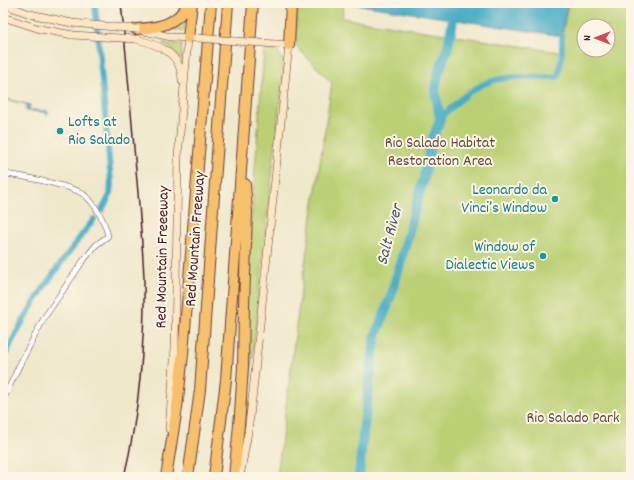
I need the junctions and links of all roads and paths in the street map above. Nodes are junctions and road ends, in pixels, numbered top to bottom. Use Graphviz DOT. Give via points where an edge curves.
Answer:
graph roads {
  1 [pos="188,3"];
  2 [pos="192,3"];
  3 [pos="211,3"];
  4 [pos="228,3"];
  5 [pos="253,3"];
  6 [pos="291,3"];
  7 [pos="3,4"];
  8 [pos="3,17"];
  9 [pos="136,34"];
  10 [pos="193,38"];
  11 [pos="289,45"];
  12 [pos="180,123"];
  13 [pos="242,151"];
  14 [pos="3,174"];
  15 [pos="3,400"];
  16 [pos="162,477"];
  17 [pos="166,477"];
  18 [pos="188,477"];
  19 [pos="214,477"];
  20 [pos="234,477"];
  21 [pos="240,477"];
  1 -- 9 [label="highway" via="179,17 170,23"];
  2 -- 10 [label="highway"];
  3 -- 17 [label="highway" via="182,366"];
  4 -- 18 [label="highway, Red Mountain Freeway" via="200,390"];
  5 -- 13 [label="highway"];
  6 -- 11 [label="highway"];
  7 -- 9 [label="street, bridge" via="30,14"];
  8 -- 9 [label="street, bridge" via="40,29 74,35"];
  9 -- 10 [label="street"];
  9 -- 12 [label="street" via="169,52 177,63 182,76"];
  10 -- 11 [label="street, bridge"];
  10 -- 12 [label="street, Red Mountain Freeeway"];
  11 -- 21 [label="street" via="253,391"];
  12 -- 16 [label="street, Red Mountain Freeeway" via="175,359"];
  13 -- 19 [label="highway" via="226,380"];
  13 -- 20 [label="highway" via="247,212 243,366"];
  14 -- 15 [label="street" via="84,194 94,206 108,236 96,244 44,318"];
}
